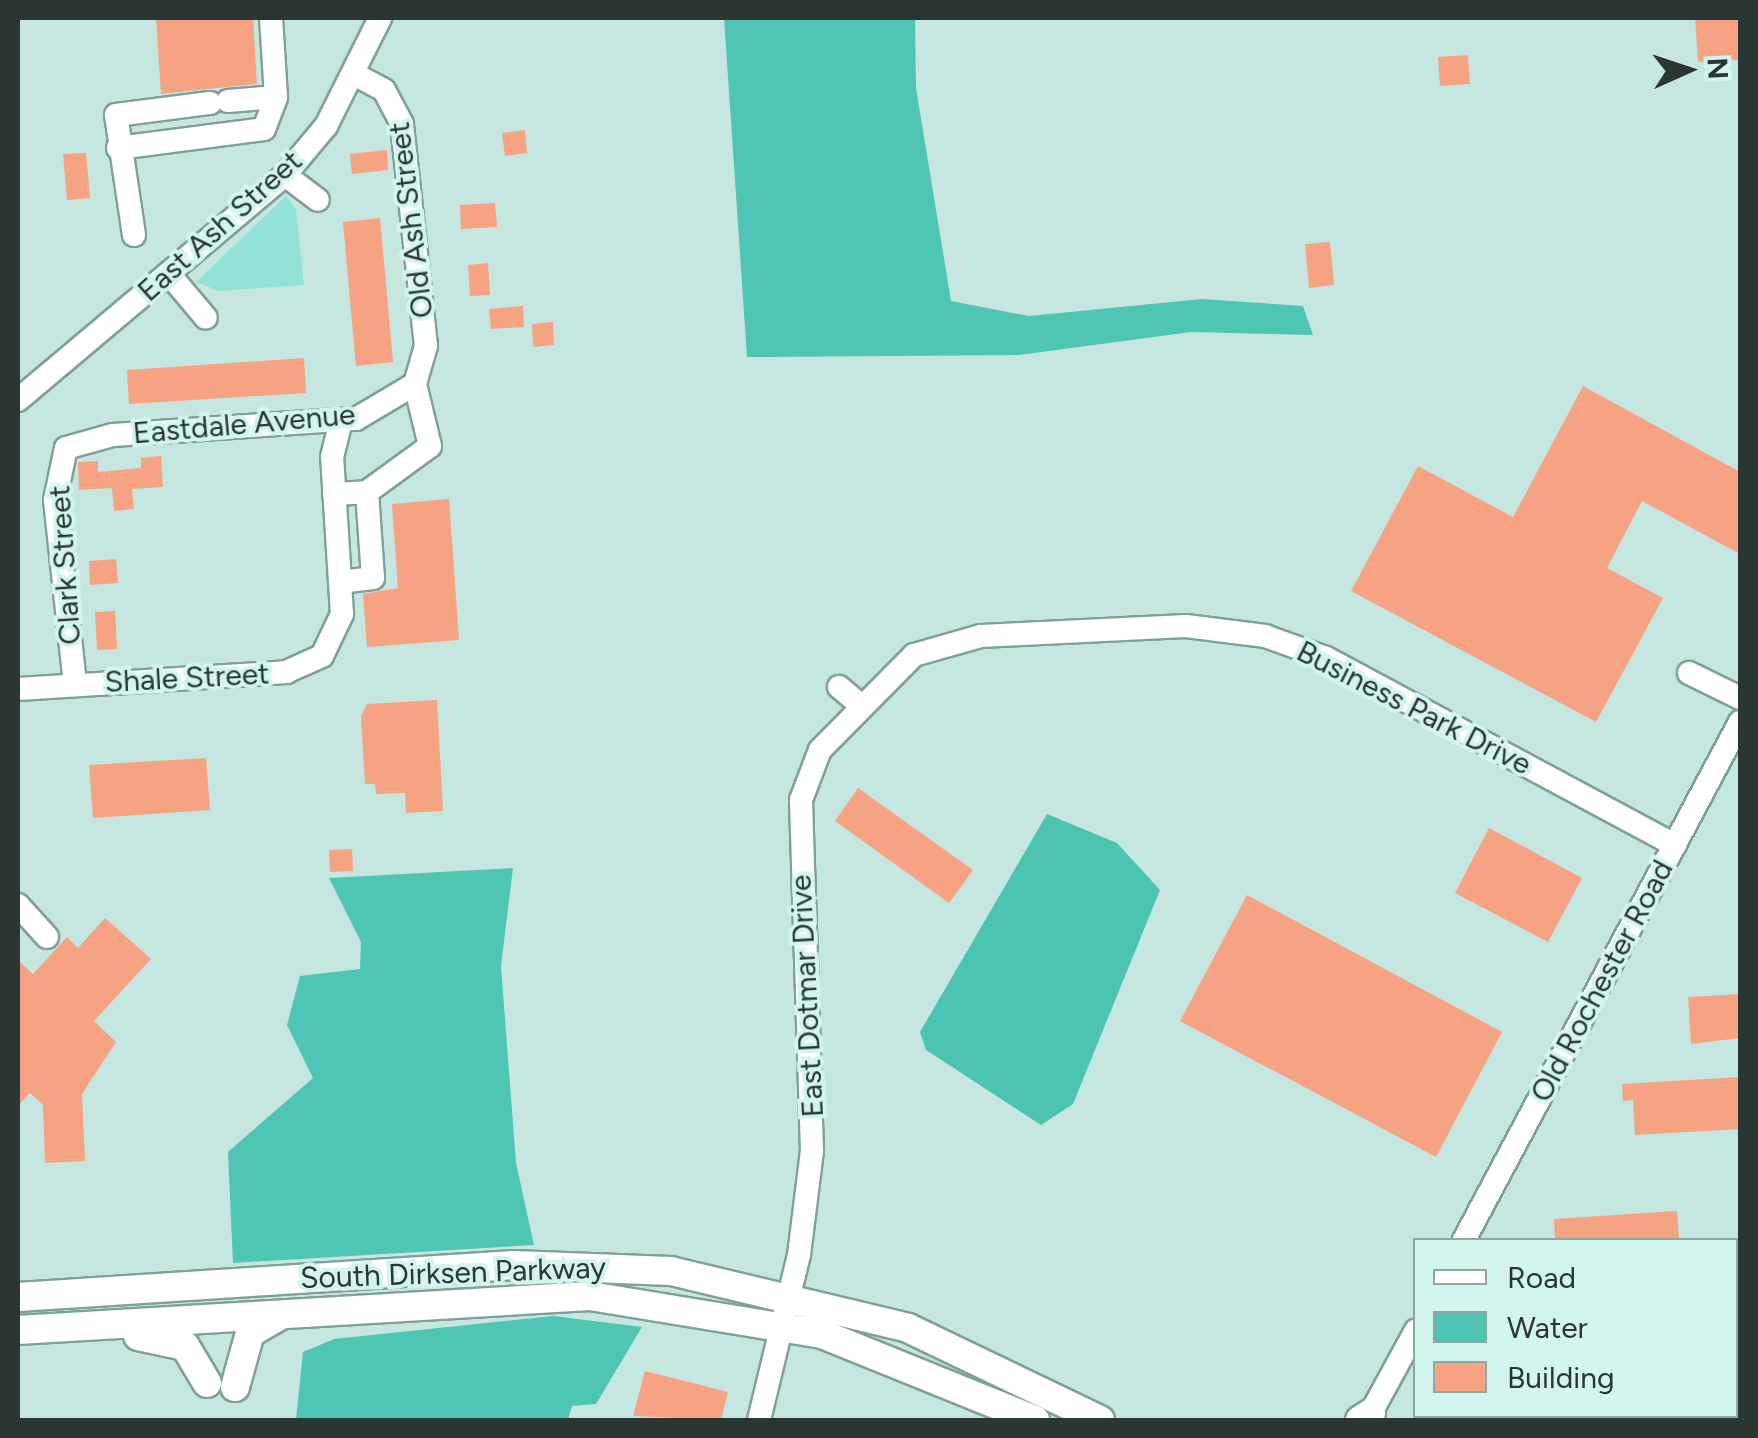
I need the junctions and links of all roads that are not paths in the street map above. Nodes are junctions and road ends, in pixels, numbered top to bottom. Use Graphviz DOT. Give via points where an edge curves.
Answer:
graph roads {
  1 [pos="271,18"];
  2 [pos="380,18"];
  3 [pos="356,76"];
  4 [pos="276,97"];
  5 [pos="118,148"];
  6 [pos="285,175"];
  7 [pos="318,200"];
  8 [pos="134,235"];
  9 [pos="169,274"];
  10 [pos="206,318"];
  11 [pos="415,384"];
  12 [pos="18,400"];
  13 [pos="341,420"];
  14 [pos="66,448"];
  15 [pos="366,492"];
  16 [pos="334,494"];
  17 [pos="342,582"];
  18 [pos="1689,672"];
  19 [pos="75,684"];
  20 [pos="839,686"];
  21 [pos="18,689"];
  22 [pos="1740,698"];
  23 [pos="858,703"];
  24 [pos="1740,722"];
  25 [pos="1675,844"];
  26 [pos="18,905"];
  27 [pos="47,937"];
  28 [pos="1465,1238"];
  29 [pos="791,1294"];
  30 [pos="18,1297"];
  31 [pos="292,1312"];
  32 [pos="784,1324"];
  33 [pos="49,1328"];
  34 [pos="18,1330"];
  35 [pos="1413,1335"];
  36 [pos="207,1383"];
  37 [pos="235,1387"];
  38 [pos="1366,1418"];
  39 [pos="759,1420"];
  40 [pos="1035,1420"];
  41 [pos="1100,1420"];
  1 -- 4 [label="street"];
  2 -- 3 [label="street, East Ash Street"];
  3 -- 6 [label="street, East Ash Street"];
  3 -- 11 [label="street, Old Ash Street" via="384,90 402,124 426,346"];
  4 -- 5 [label="street" via="272,121 248,138"];
  4 -- 5 [label="street" via="119,110"];
  5 -- 8 [label="street"];
  6 -- 7 [label="street"];
  6 -- 9 [label="street, East Ash Street"];
  9 -- 10 [label="street"];
  9 -- 12 [label="street, East Ash Street"];
  11 -- 13 [label="street, Eastdale Avenue"];
  11 -- 15 [label="street" via="430,446"];
  13 -- 14 [label="street, Eastdale Avenue" via="113,435"];
  13 -- 16 [label="street"];
  14 -- 19 [label="street, Clark Street" via="55,500"];
  15 -- 16 [label="street"];
  15 -- 17 [label="street" via="373,578"];
  16 -- 17 [label="street"];
  17 -- 19 [label="street, Shale Street" via="338,630 310,665 286,672"];
  18 -- 22 [label="street"];
  19 -- 21 [label="street, Shale Street"];
  20 -- 23 [label="street"];
  23 -- 25 [label="street, Business Park Drive" via="898,666 953,640 1238,632 1326,658"];
  23 -- 29 [label="street, East Dotmar Drive" via="812,765 798,819 816,1069"];
  24 -- 25 [label="street, Old Rochester Road"];
  25 -- 28 [label="street, Old Rochester Road"];
  26 -- 27 [label="street"];
  29 -- 30 [label="main road, South Dirksen Parkway" via="670,1271 544,1264"];
  29 -- 32 [label="street, East Dotmar Drive"];
  29 -- 41 [label="main road, South Dirksen Parkway" via="947,1342"];
  31 -- 32 [label="main road, South Dirksen Parkway" via="590,1296"];
  31 -- 33 [label="main road, South Dirksen Parkway"];
  31 -- 37 [label="main road" via="250,1333"];
  32 -- 39 [label="street, East Dotmar Drive"];
  32 -- 40 [label="main road, South Dirksen Parkway" via="918,1367"];
  33 -- 34 [label="main road, South Dirksen Parkway"];
  33 -- 36 [label="main road" via="79,1340 160,1334 185,1346"];
  35 -- 38 [label="street"];
}
